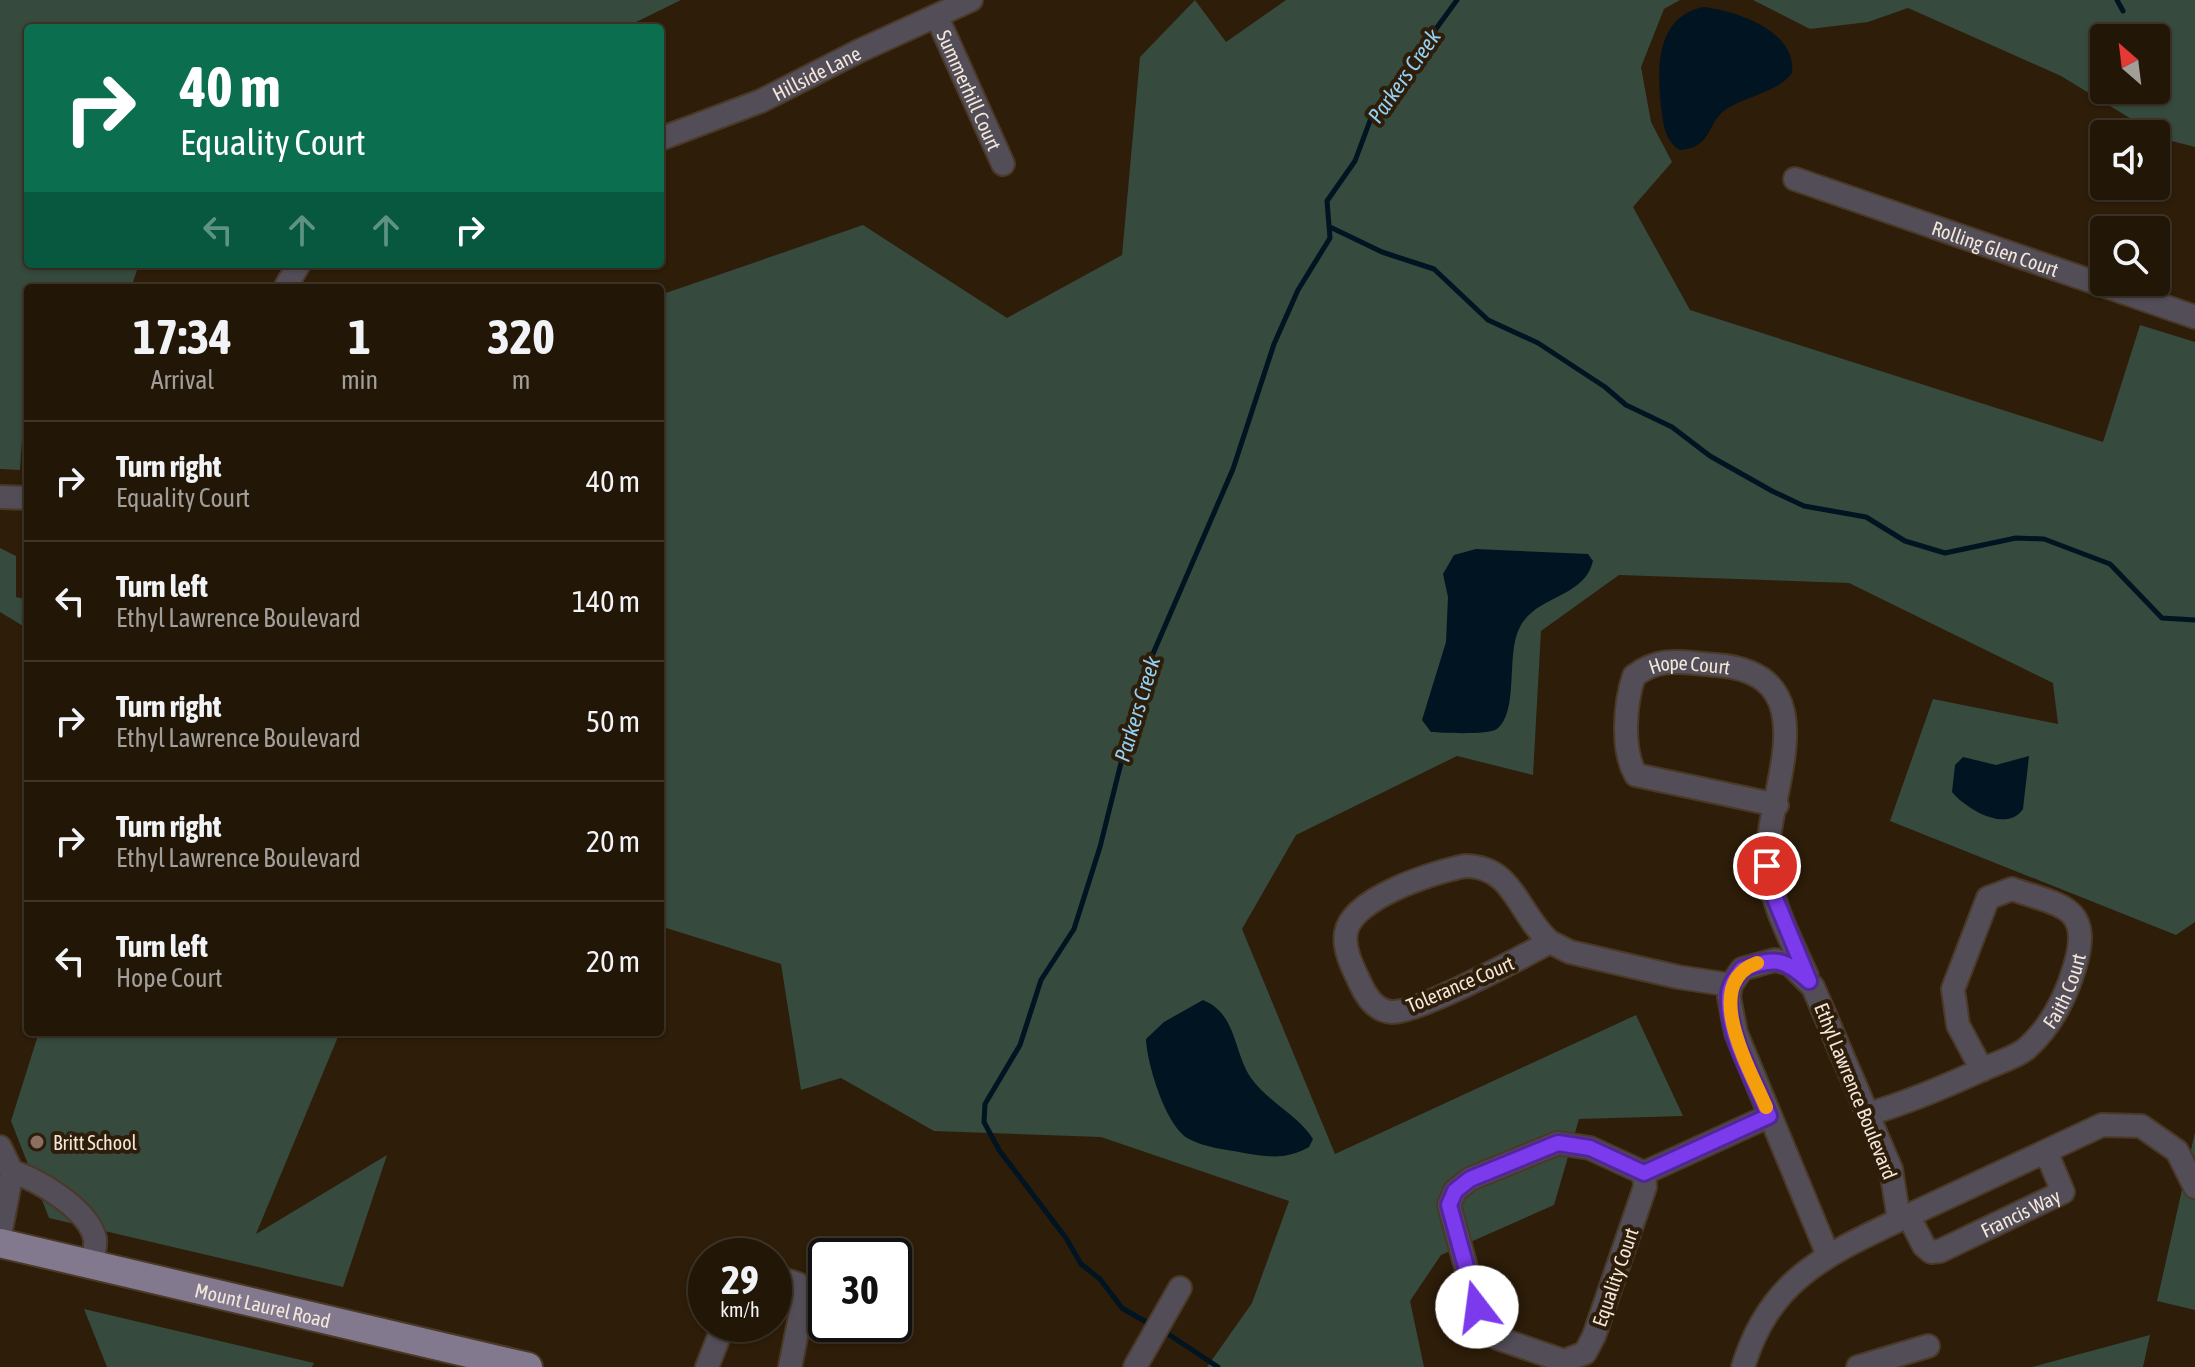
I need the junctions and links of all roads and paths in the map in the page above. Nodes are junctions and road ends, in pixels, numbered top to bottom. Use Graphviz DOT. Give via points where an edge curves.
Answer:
graph roads {
  1 [pos="971,0"];
  2 [pos="937,17"];
  3 [pos="664,137"];
  4 [pos="1003,164"];
  5 [pos="1795,179"];
  6 [pos="2195,317"];
  7 [pos="0,497"];
  8 [pos="24,498"];
  9 [pos="1777,805"];
  10 [pos="1550,942"];
  11 [pos="1809,981"];
  12 [pos="1731,985"];
  13 [pos="1982,1070"];
  14 [pos="1868,1114"];
  15 [pos="1769,1116"];
  16 [pos="0,1147"];
  17 [pos="2043,1156"];
  18 [pos="12,1172"];
  19 [pos="1644,1173"];
  20 [pos="2195,1187"];
  21 [pos="1904,1218"];
  22 [pos="0,1235"];
  23 [pos="0,1243"];
  24 [pos="1828,1255"];
  25 [pos="92,1265"];
  26 [pos="792,1282"];
  27 [pos="1180,1288"];
  28 [pos="717,1342"];
  29 [pos="1928,1346"];
  30 [pos="528,1367"];
  31 [pos="707,1367"];
  32 [pos="790,1367"];
  33 [pos="1135,1367"];
  34 [pos="1743,1367"];
  35 [pos="1858,1367"];
  1 -- 2 [label="street, Hillside Lane"];
  2 -- 3 [label="street, Hillside Lane" via="761,101"];
  2 -- 4 [label="street, Summerhill Court"];
  5 -- 6 [label="street, Rolling Glen Court"];
  7 -- 8 [label="street"];
  9 -- 9 [label="street, Hope Court" via="1787,724 1766,682 1723,666 1660,661 1634,676 1629,693 1629,762 1636,775"];
  9 -- 11 [label="street, Hope Court" via="1767,846 1770,883"];
  10 -- 10 [label="street, Tolerance Court" via="1508,885 1481,866 1447,870 1375,899 1350,920 1345,934 1367,997 1378,1008 1393,1012 1494,972"];
  10 -- 12 [label="street, Tolerance Court" via="1570,952"];
  11 -- 12 [label="street, Ethyl Lawrence Boulevard" via="1790,964 1775,960 1742,969"];
  11 -- 14 [label="street, Ethyl Lawrence Boulevard"];
  12 -- 15 [label="street" via="1736,1033"];
  13 -- 13 [label="street, Faith Court" via="2024,1050 2049,1024 2069,987 2083,940 2072,911 2012,889 1988,898 1953,989 1958,1025"];
  13 -- 14 [label="street, Faith Court"];
  14 -- 21 [label="street, Ethyl Lawrence Boulevard"];
  15 -- 19 [label="street"];
  15 -- 24 [label="street"];
  16 -- 18 [label="street"];
  17 -- 20 [label="street" via="2102,1125 2141,1126 2177,1151"];
  17 -- 21 [label="street, Francis Way"];
  17 -- 21 [label="street, Francis Way" via="2063,1192 1940,1251 1924,1246"];
  18 -- 22 [label="street"];
  18 -- 25 [label="street" via="50,1188 91,1228"];
  19 -- 19 [label="street, Equality Court" via="1645,1187 1585,1353 1564,1361 1497,1338 1477,1307 1449,1205 1455,1191 1470,1179 1558,1143 1590,1148"];
  21 -- 24 [label="street"];
  23 -- 25 [label="main road, Mount Laurel Road"];
  24 -- 34 [label="street" via="1770,1306"];
  25 -- 30 [label="main road, Mount Laurel Road"];
  26 -- 32 [label="street" via="804,1297"];
  27 -- 33 [label="street"];
  28 -- 31 [label="street"];
  29 -- 35 [label="street"];
}
